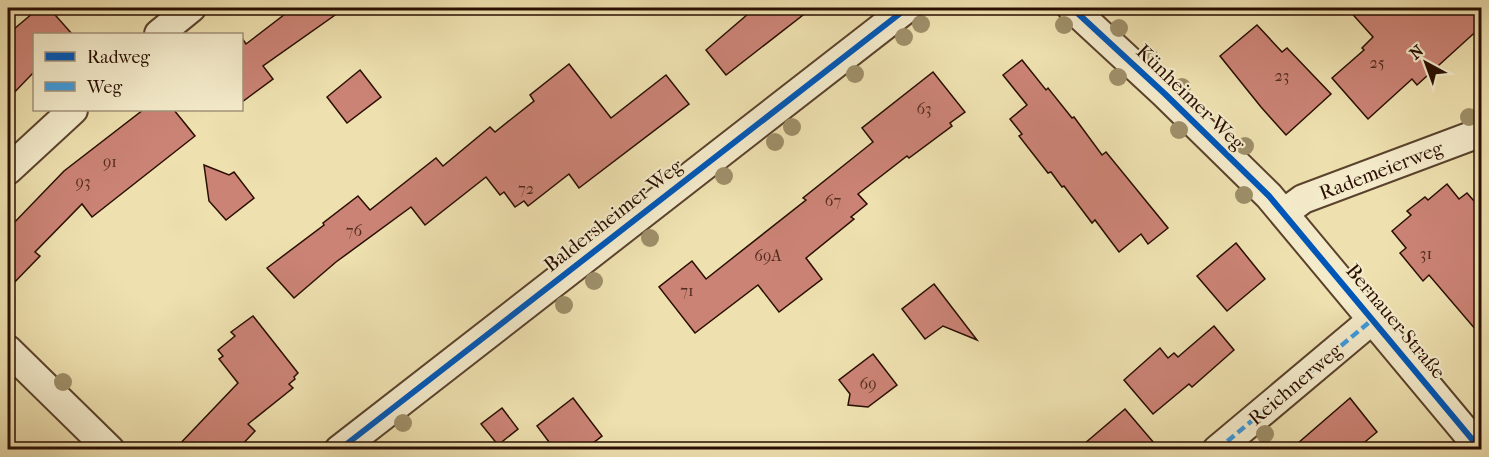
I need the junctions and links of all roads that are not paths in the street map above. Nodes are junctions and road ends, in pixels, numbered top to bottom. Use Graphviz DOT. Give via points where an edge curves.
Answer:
graph roads {
  1 [pos="191,8"];
  2 [pos="908,8"];
  3 [pos="1072,8"];
  4 [pos="160,33"];
  5 [pos="72,111"];
  6 [pos="1482,132"];
  7 [pos="8,170"];
  8 [pos="1284,213"];
  9 [pos="1373,319"];
  10 [pos="8,350"];
  11 [pos="110,450"];
  12 [pos="339,450"];
  13 [pos="1217,450"];
  14 [pos="1481,450"];
  1 -- 4 [label="street"];
  2 -- 12 [label="street, Baldersheimer Weg"];
  3 -- 8 [label="street, Künheimer Weg"];
  5 -- 7 [label="street"];
  6 -- 8 [label="street, Rademeierweg" via="1303,200"];
  8 -- 9 [label="street, Bernauer Straße"];
  9 -- 13 [label="street, Reichnerweg"];
  9 -- 14 [label="street, Bernauer Straße"];
  10 -- 11 [label="street"];
}
